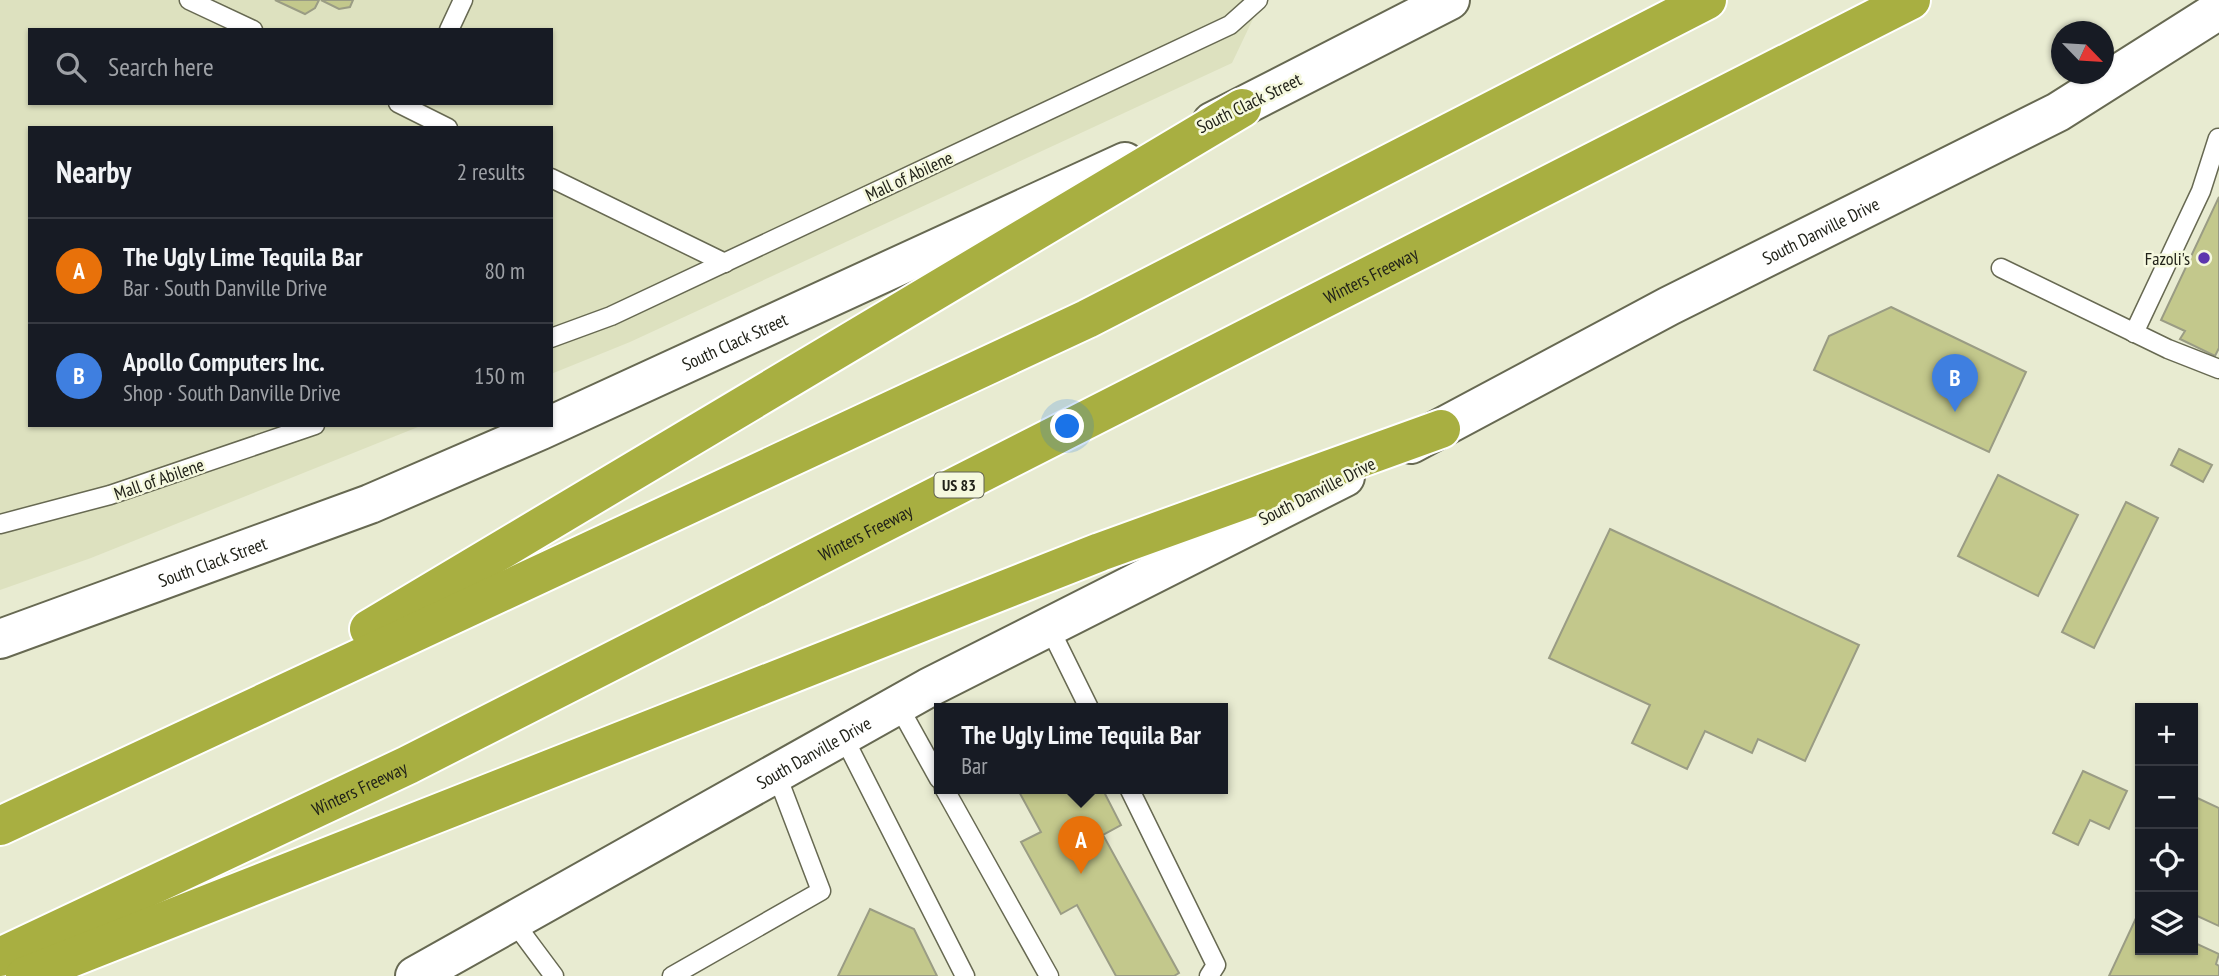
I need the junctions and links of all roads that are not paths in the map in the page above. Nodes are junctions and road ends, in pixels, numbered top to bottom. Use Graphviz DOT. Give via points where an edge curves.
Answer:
graph roads {
  1 [pos="189,0"];
  2 [pos="463,0"];
  3 [pos="1258,0"];
  4 [pos="1450,0"];
  5 [pos="1707,0"];
  6 [pos="1911,0"];
  7 [pos="2219,10"];
  8 [pos="249,28"];
  9 [pos="450,28"];
  10 [pos="409,106"];
  11 [pos="1242,108"];
  12 [pos="445,126"];
  13 [pos="2218,138"];
  14 [pos="553,179"];
  15 [pos="725,263"];
  16 [pos="2000,268"];
  17 [pos="2134,333"];
  18 [pos="553,337"];
  19 [pos="2219,369"];
  20 [pos="553,424"];
  21 [pos="309,427"];
  22 [pos="548,427"];
  23 [pos="1441,429"];
  24 [pos="0,524"];
  25 [pos="1049,627"];
  26 [pos="0,639"];
  27 [pos="1087,703"];
  28 [pos="898,705"];
  29 [pos="842,736"];
  30 [pos="188,737"];
  31 [pos="934,770"];
  32 [pos="776,774"];
  33 [pos="947,794"];
  34 [pos="1132,794"];
  35 [pos="0,826"];
  36 [pos="513,921"];
  37 [pos="0,957"];
  38 [pos="435,971"];
  39 [pos="25,976"];
  40 [pos="554,976"];
  41 [pos="672,976"];
  42 [pos="965,976"];
  43 [pos="1049,976"];
  44 [pos="1209,976"];
  1 -- 8 [label="lane"];
  2 -- 9 [label="lane"];
  3 -- 15 [label="lane, Mall of Abilene" via="1230,25"];
  4 -- 11 [label="main road, South Clack Street"];
  5 -- 30 [label="highway" via="1087,319"];
  6 -- 37 [label="highway, Winters Freeway / US 83" via="408,765"];
  7 -- 23 [label="main road, South Danville Drive" via="2058,112 1669,306"];
  10 -- 12 [label="lane"];
  11 -- 20 [label="main road, South Clack Street"];
  11 -- 30 [label="highway"];
  13 -- 17 [label="lane" via="2201,191"];
  14 -- 15 [label="lane"];
  15 -- 18 [label="lane, Mall of Abilene"];
  16 -- 17 [label="lane"];
  17 -- 19 [label="lane"];
  21 -- 24 [label="lane, Mall of Abilene" via="110,495"];
  22 -- 26 [label="main road, South Clack Street" via="370,504"];
  23 -- 25 [label="main road, South Danville Drive"];
  23 -- 39 [label="highway" via="1100,552"];
  25 -- 27 [label="lane"];
  25 -- 28 [label="main road, South Danville Drive"];
  28 -- 29 [label="main road, South Danville Drive"];
  28 -- 31 [label="lane"];
  29 -- 32 [label="main road, South Danville Drive"];
  29 -- 42 [label="lane"];
  30 -- 35 [label="highway"];
  32 -- 36 [label="main road, South Danville Drive"];
  32 -- 41 [label="lane" via="821,891"];
  33 -- 43 [label="lane"];
  34 -- 44 [label="lane" via="1216,965"];
  36 -- 38 [label="main road, South Danville Drive"];
  36 -- 40 [label="lane"];
}
